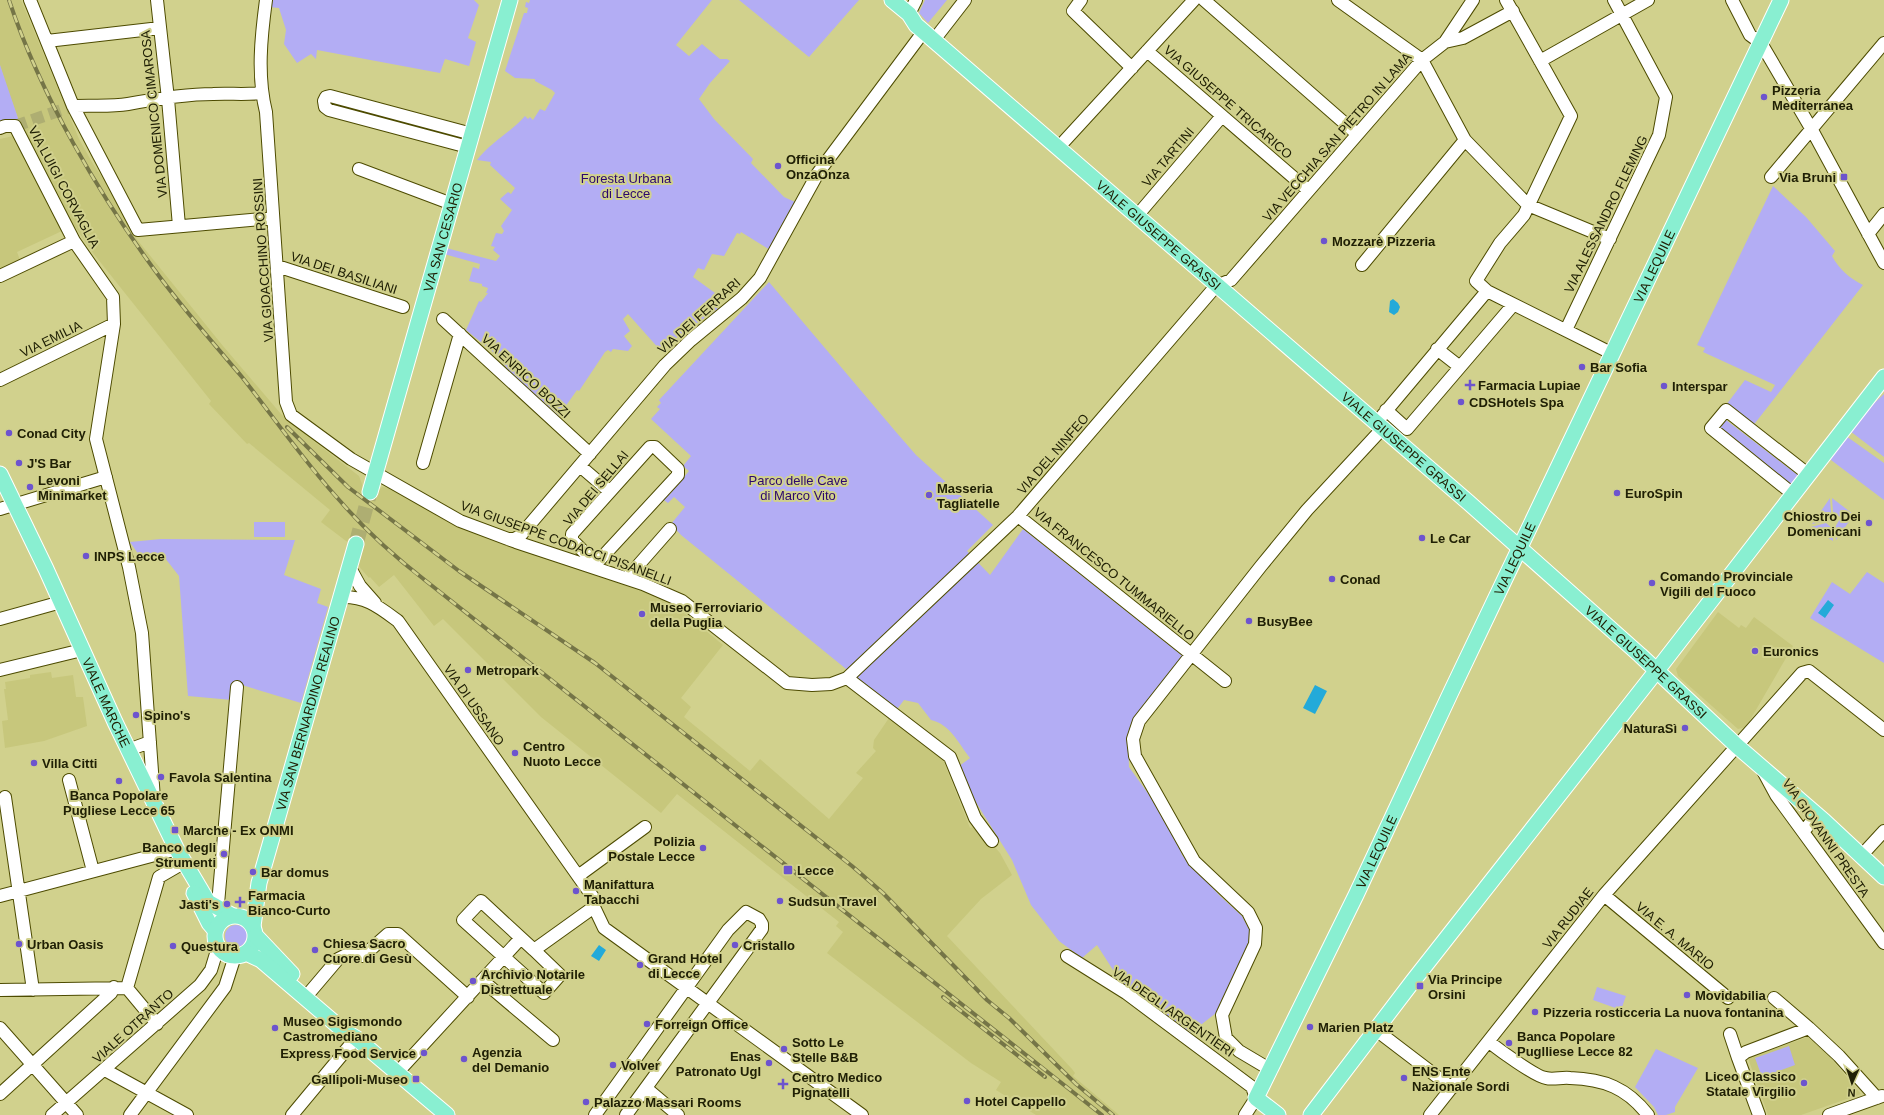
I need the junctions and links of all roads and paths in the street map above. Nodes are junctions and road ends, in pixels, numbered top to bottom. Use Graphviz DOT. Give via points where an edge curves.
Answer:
graph roads {
  1 [pos="30,0"];
  2 [pos="157,0"];
  3 [pos="266,0"];
  4 [pos="510,0"];
  5 [pos="882,0"];
  6 [pos="892,0"];
  7 [pos="916,0"];
  8 [pos="965,0"];
  9 [pos="1081,0"];
  10 [pos="1194,0"];
  11 [pos="1204,0"];
  12 [pos="1473,0"];
  13 [pos="1506,0"];
  14 [pos="1614,0"];
  15 [pos="1648,0"];
  16 [pos="1732,0"];
  17 [pos="1781,0"];
  18 [pos="1345,2"];
  19 [pos="1512,11"];
  20 [pos="1622,15"];
  21 [pos="160,28"];
  22 [pos="920,28"];
  23 [pos="47,41"];
  24 [pos="1445,42"];
  25 [pos="1761,43"];
  26 [pos="1884,43"];
  27 [pos="1147,51"];
  28 [pos="1422,60"];
  29 [pos="1540,61"];
  30 [pos="1132,68"];
  31 [pos="261,93"];
  32 [pos="168,98"];
  33 [pos="73,106"];
  34 [pos="1222,116"];
  35 [pos="0,128"];
  36 [pos="1812,130"];
  37 [pos="1357,134"];
  38 [pos="1465,140"];
  39 [pos="470,141"];
  40 [pos="1058,148"];
  41 [pos="359,169"];
  42 [pos="1771,177"];
  43 [pos="1308,190"];
  44 [pos="452,204"];
  45 [pos="1528,205"];
  46 [pos="1884,214"];
  47 [pos="1136,217"];
  48 [pos="273,218"];
  49 [pos="179,226"];
  50 [pos="1868,234"];
  51 [pos="1610,239"];
  52 [pos="74,240"];
  53 [pos="1884,263"];
  54 [pos="1362,265"];
  55 [pos="277,266"];
  56 [pos="0,276"];
  57 [pos="1216,286"];
  58 [pos="1486,291"];
  59 [pos="1513,305"];
  60 [pos="403,307"];
  61 [pos="443,319"];
  62 [pos="114,324"];
  63 [pos="1566,330"];
  64 [pos="460,334"];
  65 [pos="1437,349"];
  66 [pos="1613,354"];
  67 [pos="1460,367"];
  68 [pos="1884,377"];
  69 [pos="0,380"];
  70 [pos="1386,410"];
  71 [pos="1379,426"];
  72 [pos="590,454"];
  73 [pos="423,463"];
  74 [pos="580,466"];
  75 [pos="0,474"];
  76 [pos="375,474"];
  77 [pos="1809,475"];
  78 [pos="106,477"];
  79 [pos="0,485"];
  80 [pos="610,491"];
  81 [pos="370,492"];
  82 [pos="1794,495"];
  83 [pos="8,507"];
  84 [pos="1018,516"];
  85 [pos="670,529"];
  86 [pos="508,539"];
  87 [pos="356,544"];
  88 [pos="1519,549"];
  89 [pos="349,566"];
  90 [pos="594,566"];
  91 [pos="627,578"];
  92 [pos="342,597"];
  93 [pos="54,604"];
  94 [pos="376,604"];
  95 [pos="0,619"];
  96 [pos="79,651"];
  97 [pos="1192,655"];
  98 [pos="0,670"];
  99 [pos="1656,672"];
  100 [pos="847,678"];
  101 [pos="1225,681"];
  102 [pos="237,687"];
  103 [pos="1884,730"];
  104 [pos="150,742"];
  105 [pos="1736,746"];
  106 [pos="128,750"];
  107 [pos="1762,768"];
  108 [pos="69,780"];
  109 [pos="6,797"];
  110 [pos="154,805"];
  111 [pos="1817,815"];
  112 [pos="645,827"];
  113 [pos="1884,831"];
  114 [pos="1803,832"];
  115 [pos="992,841"];
  116 [pos="170,851"];
  117 [pos="1862,856"];
  118 [pos="178,866"];
  119 [pos="93,871"];
  120 [pos="578,876"];
  121 [pos="1884,877"];
  122 [pos="259,883"];
  123 [pos="19,891"];
  124 [pos="1604,895"];
  125 [pos="0,896"];
  126 [pos="594,906"];
  127 [pos="216,908"];
  128 [pos="236,916"];
  129 [pos="215,930"];
  130 [pos="254,931"];
  131 [pos="521,938"];
  132 [pos="1884,943"];
  133 [pos="218,947"];
  134 [pos="534,950"];
  135 [pos="240,955"];
  136 [pos="1067,956"];
  137 [pos="504,958"];
  138 [pos="483,980"];
  139 [pos="114,987"];
  140 [pos="127,988"];
  141 [pos="686,988"];
  142 [pos="0,990"];
  143 [pos="33,990"];
  144 [pos="310,992"];
  145 [pos="468,997"];
  146 [pos="1728,998"];
  147 [pos="1774,998"];
  148 [pos="707,1003"];
  149 [pos="157,1024"];
  150 [pos="0,1028"];
  151 [pos="1809,1028"];
  152 [pos="1376,1030"];
  153 [pos="1730,1034"];
  154 [pos="356,1038"];
  155 [pos="553,1040"];
  156 [pos="1489,1042"];
  157 [pos="1738,1058"];
  158 [pos="32,1064"];
  159 [pos="105,1070"];
  160 [pos="1271,1070"];
  161 [pos="397,1073"];
  162 [pos="646,1088"];
  163 [pos="1452,1088"];
  164 [pos="146,1093"];
  165 [pos="0,1094"];
  166 [pos="1880,1096"];
  167 [pos="1256,1098"];
  168 [pos="66,1103"];
  169 [pos="1834,1114"];
  170 [pos="52,1115"];
  171 [pos="77,1115"];
  172 [pos="130,1115"];
  173 [pos="187,1115"];
  174 [pos="292,1115"];
  175 [pos="447,1115"];
  176 [pos="595,1115"];
  177 [pos="626,1115"];
  178 [pos="678,1115"];
  179 [pos="862,1115"];
  180 [pos="1245,1115"];
  181 [pos="1278,1115"];
  182 [pos="1311,1115"];
  183 [pos="1430,1115"];
  184 [pos="1648,1115"];
  185 [pos="1759,1115"];
  1 -- 23 [label="street"];
  2 -- 21 [label="street, VIA DOMENICO CIMAROSA"];
  3 -- 31 [label="street, VIA GIOACCHINO ROSSINI" via="261,55"];
  4 -- 39 [label="main road, VIA SAN CESARIO"];
  5 -- 22 [label="main road, VIALE GIUSEPPE GRASSI" via="908,22"];
  6 -- 22 [label="main road, VIALE GIUSEPPE GRASSI"];
  7 -- 22 [label="street"];
  8 -- 22 [label="street"];
  9 -- 30 [label="street" via="1073,11"];
  10 -- 27 [label="street"];
  11 -- 37 [label="street"];
  12 -- 24 [label="street, VIA VECCHIA SAN PIETRO IN LAMA"];
  13 -- 19 [label="street"];
  14 -- 20 [label="street, VIA ALESSANDRO FLEMING"];
  15 -- 20 [label="street"];
  16 -- 25 [label="street" via="1750,35"];
  17 -- 25 [label="main road, VIA LEQUILE"];
  18 -- 28 [label="street"];
  19 -- 24 [label="street" via="1463,38"];
  19 -- 29 [label="street"];
  20 -- 29 [label="street"];
  20 -- 51 [label="street, VIA ALESSANDRO FLEMING" via="1666,97 1659,135"];
  21 -- 23 [label="street"];
  21 -- 32 [label="street, VIA DOMENICO CIMAROSA"];
  22 -- 40 [label="main road, VIALE GIUSEPPE GRASSI"];
  22 -- 72 [label="street, VIA DEI FERRARI" via="818,173 760,278 742,298 665,365"];
  23 -- 33 [label="street"];
  24 -- 28 [label="street, VIA VECCHIA SAN PIETRO IN LAMA"];
  25 -- 36 [label="street"];
  25 -- 66 [label="main road, VIA LEQUILE"];
  26 -- 36 [label="street"];
  27 -- 30 [label="street"];
  27 -- 34 [label="street, VIA GIUSEPPE TRICARICO"];
  28 -- 37 [label="street, VIA VECCHIA SAN PIETRO IN LAMA"];
  28 -- 38 [label="street"];
  29 -- 45 [label="street" via="1571,116"];
  30 -- 40 [label="street"];
  31 -- 32 [label="street"];
  31 -- 48 [label="street, VIA GIOACCHINO ROSSINI" via="266,112"];
  32 -- 33 [label="street" via="128,104"];
  32 -- 49 [label="street, VIA DOMENICO CIMAROSA"];
  33 -- 49 [label="street" via="138,230"];
  34 -- 43 [label="street, VIA GIUSEPPE TRICARICO"];
  34 -- 47 [label="street, VIA TARTINI"];
  35 -- 52 [label="street, VIA LUIGI CORVAGLIA" via="15,126"];
  36 -- 42 [label="street"];
  36 -- 50 [label="street"];
  37 -- 43 [label="street, VIA VECCHIA SAN PIETRO IN LAMA"];
  38 -- 45 [label="street"];
  38 -- 54 [label="street"];
  39 -- 39 [label="street" via="330,96 324,101 325,107 329,110"];
  39 -- 44 [label="main road, VIA SAN CESARIO"];
  40 -- 47 [label="main road, VIALE GIUSEPPE GRASSI"];
  41 -- 44 [label="street"];
  43 -- 57 [label="street, VIA VECCHIA SAN PIETRO IN LAMA" via="1231,280"];
  44 -- 76 [label="main road, VIA SAN CESARIO"];
  45 -- 51 [label="street"];
  45 -- 58 [label="street" via="1524,216 1500,243 1476,281"];
  46 -- 50 [label="street"];
  47 -- 57 [label="main road, VIALE GIUSEPPE GRASSI"];
  48 -- 49 [label="street"];
  48 -- 55 [label="street, VIA GIOACCHINO ROSSINI"];
  50 -- 53 [label="street"];
  51 -- 63 [label="street, VIA ALESSANDRO FLEMING"];
  52 -- 56 [label="street"];
  52 -- 62 [label="street, VIA LUIGI CORVAGLIA" via="113,297"];
  55 -- 60 [label="street, VIA DEI BASILIANI"];
  55 -- 76 [label="street, VIA GIOACCHINO ROSSINI" via="286,402 291,415"];
  57 -- 71 [label="main road, VIALE GIUSEPPE GRASSI"];
  57 -- 84 [label="street, VIA DEL NINFEO"];
  58 -- 59 [label="street"];
  58 -- 65 [label="street"];
  59 -- 63 [label="street"];
  59 -- 67 [label="street"];
  61 -- 64 [label="street, VIA ENRICO BOZZI"];
  62 -- 69 [label="street, VIA EMILIA"];
  62 -- 78 [label="street, VIA LUIGI CORVAGLIA" via="96,439"];
  63 -- 66 [label="street"];
  64 -- 72 [label="street, VIA ENRICO BOZZI"];
  64 -- 73 [label="street"];
  65 -- 67 [label="street"];
  65 -- 70 [label="street"];
  66 -- 88 [label="main road, VIA LEQUILE"];
  67 -- 70 [label="street" via="1407,429"];
  68 -- 77 [label="main road"];
  70 -- 71 [label="street"];
  71 -- 88 [label="main road, VIALE GIUSEPPE GRASSI"];
  71 -- 97 [label="street" via="1261,566"];
  72 -- 74 [label="street, VIA DEI FERRARI"];
  74 -- 80 [label="street"];
  74 -- 86 [label="street, VIA DEI FERRARI" via="520,536"];
  75 -- 83 [label="main road, VIALE MARCHE"];
  76 -- 81 [label="main road"];
  76 -- 86 [label="street, VIA GIUSEPPE CODACCI PISANELLI" via="460,521"];
  77 -- 82 [label="main road"];
  77 -- 82 [label="street" via="1726,410 1711,428"];
  78 -- 83 [label="street"];
  78 -- 104 [label="street, VIA LUIGI CORVAGLIA" via="129,567 142,633"];
  79 -- 83 [label="main road, VIALE MARCHE"];
  80 -- 90 [label="street, VIA DEI SELLAI" via="572,534 572,540 593,560"];
  80 -- 90 [label="street, VIA DEI SELLAI" via="650,447 655,447 678,469 678,475"];
  82 -- 99 [label="main road"];
  83 -- 93 [label="main road, VIALE MARCHE"];
  83 -- 96 [label="main road, VIALE MARCHE" via="52,583"];
  84 -- 97 [label="street, VIA FRANCESCO TUMMARIELLO"];
  84 -- 100 [label="street, VIA DEL NINFEO"];
  85 -- 91 [label="street"];
  86 -- 90 [label="street, VIA GIUSEPPE CODACCI PISANELLI"];
  87 -- 89 [label="main road, VIA SAN BERNARDINO REALINO"];
  88 -- 99 [label="main road, VIALE GIUSEPPE GRASSI"];
  88 -- 160 [label="main road, VIA LEQUILE"];
  89 -- 92 [label="main road, VIA SAN BERNARDINO REALINO"];
  89 -- 94 [label="street" via="360,586"];
  90 -- 91 [label="street, VIA GIUSEPPE CODACCI PISANELLI"];
  91 -- 100 [label="street, VIA GIUSEPPE CODACCI PISANELLI" via="682,601 787,683 830,684"];
  92 -- 94 [label="street, VIA DI USSANO" via="356,596"];
  92 -- 122 [label="main road, VIA SAN BERNARDINO REALINO"];
  93 -- 95 [label="street"];
  93 -- 96 [label="main road, VIALE MARCHE"];
  94 -- 120 [label="street, VIA DI USSANO" via="398,621"];
  96 -- 98 [label="street"];
  96 -- 106 [label="main road, VIALE MARCHE"];
  96 -- 116 [label="main road, VIALE MARCHE" via="115,738"];
  97 -- 101 [label="street, VIA FRANCESCO TUMMARIELLO"];
  97 -- 160 [label="street, VIA FRANCESCO TUMMARIELLO" via="1139,721 1133,739 1135,756 1194,861 1248,912 1256,928 1256,944 1222,1014 1226,1038 1239,1051"];
  99 -- 105 [label="main road, VIALE GIUSEPPE GRASSI"];
  99 -- 152 [label="main road"];
  100 -- 115 [label="street" via="950,757 975,818"];
  102 -- 127 [label="street"];
  103 -- 105 [label="street, VIA RUDIAE" via="1809,671 1802,673"];
  104 -- 106 [label="street"];
  104 -- 110 [label="street, VIA LUIGI CORVAGLIA"];
  105 -- 107 [label="main road, VIALE GIUSEPPE GRASSI"];
  105 -- 124 [label="street, VIA RUDIAE"];
  106 -- 110 [label="main road, VIALE MARCHE"];
  107 -- 111 [label="main road, VIALE GIUSEPPE GRASSI"];
  107 -- 114 [label="street, VIA GIOVANNI PRESTA" via="1776,795"];
  108 -- 119 [label="street"];
  109 -- 123 [label="street"];
  110 -- 127 [label="main road, VIALE MARCHE" via="194,882 208,902"];
  111 -- 114 [label="street"];
  111 -- 117 [label="main road, VIALE GIUSEPPE GRASSI"];
  112 -- 120 [label="street"];
  113 -- 117 [label="street"];
  114 -- 132 [label="street, VIA GIOVANNI PRESTA"];
  116 -- 118 [label="main road, VIALE MARCHE"];
  116 -- 119 [label="street"];
  117 -- 121 [label="main road, VIALE GIUSEPPE GRASSI"];
  118 -- 129 [label="main road, VIALE MARCHE"];
  118 -- 140 [label="street" via="159,877"];
  119 -- 123 [label="street"];
  120 -- 126 [label="street, VIA DI USSANO" via="595,900"];
  122 -- 128 [label="main road, VIA SAN BERNARDINO REALINO" via="246,909"];
  122 -- 130 [label="main road, VIA SAN BERNARDINO REALINO"];
  123 -- 125 [label="street"];
  123 -- 143 [label="street"];
  124 -- 146 [label="street, VIA E. A. MARIO"];
  124 -- 156 [label="street, VIA RUDIAE"];
  126 -- 134 [label="street"];
  126 -- 141 [label="street, VIA DI USSANO" via="604,928"];
  127 -- 128 [label="main road, VIALE MARCHE"];
  128 -- 129 [label="main road" via="224,918"];
  128 -- 130 [label="main road" via="248,920"];
  129 -- 133 [label="main road"];
  130 -- 135 [label="main road" via="253,946"];
  130 -- 144 [label="main road" via="286,969"];
  131 -- 134 [label="street"];
  131 -- 137 [label="street"];
  131 -- 137 [label="street" via="481,901 463,920"];
  133 -- 135 [label="main road" via="229,955"];
  133 -- 149 [label="street, VIALE OTRANTO" via="215,960 206,977"];
  134 -- 137 [label="street" via="560,975 544,993"];
  135 -- 154 [label="main road" via="261,960 344,1031"];
  135 -- 164 [label="street" via="225,987"];
  136 -- 167 [label="street, VIA DEGLI ARGENTIERI" via="1126,993 1202,1049 1252,1087"];
  137 -- 138 [label="street"];
  138 -- 145 [label="street"];
  138 -- 155 [label="street"];
  139 -- 140 [label="street"];
  139 -- 143 [label="street"];
  139 -- 158 [label="street" via="111,993"];
  140 -- 149 [label="street"];
  141 -- 148 [label="street, VIA DI USSANO"];
  141 -- 148 [label="street" via="728,930 746,912 759,919 762,929"];
  141 -- 176 [label="street"];
  142 -- 143 [label="street"];
  144 -- 145 [label="street" via="338,959 346,955 363,956 388,934 398,934"];
  144 -- 154 [label="main road" via="348,1027"];
  145 -- 161 [label="street"];
  147 -- 151 [label="street"];
  148 -- 162 [label="street"];
  148 -- 179 [label="street, VIA DI USSANO"];
  149 -- 159 [label="street, VIALE OTRANTO"];
  150 -- 158 [label="street"];
  151 -- 157 [label="street" via="1746,1052"];
  151 -- 166 [label="street"];
  152 -- 163 [label="street"];
  152 -- 182 [label="main road"];
  153 -- 157 [label="street"];
  154 -- 161 [label="main road"];
  154 -- 174 [label="street"];
  156 -- 163 [label="street, VIA RUDIAE"];
  156 -- 184 [label="street" via="1545,1078 1596,1080 1621,1090 1635,1099"];
  157 -- 185 [label="street"];
  158 -- 165 [label="street"];
  158 -- 168 [label="street"];
  159 -- 164 [label="street"];
  159 -- 168 [label="street, VIALE OTRANTO"];
  160 -- 167 [label="main road, VIA LEQUILE"];
  161 -- 175 [label="main road"];
  162 -- 177 [label="street"];
  162 -- 178 [label="street"];
  163 -- 183 [label="street, VIA RUDIAE"];
  164 -- 172 [label="street"];
  164 -- 173 [label="street"];
  166 -- 169 [label="street"];
  167 -- 180 [label="street, VIA LEQUILE"];
  167 -- 181 [label="main road"];
  168 -- 170 [label="street, VIALE OTRANTO"];
  168 -- 171 [label="street"];
}
